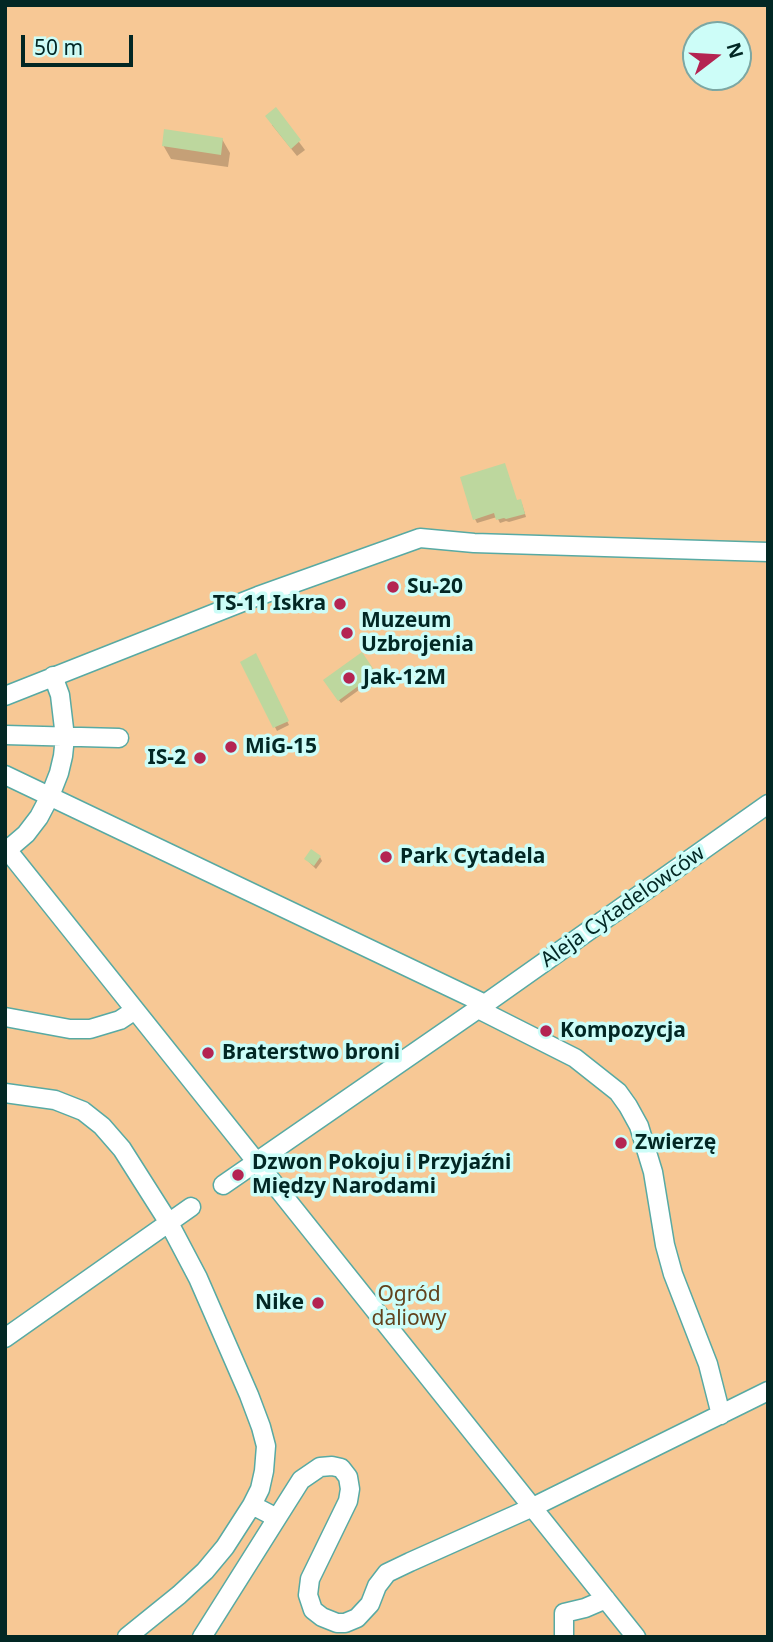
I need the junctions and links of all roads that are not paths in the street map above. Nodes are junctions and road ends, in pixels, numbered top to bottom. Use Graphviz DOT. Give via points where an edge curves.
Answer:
graph roads {
  1 [pos="768,552"];
  2 [pos="53,676"];
  3 [pos="5,696"];
  4 [pos="5,735"];
  5 [pos="65,737"];
  6 [pos="119,738"];
  7 [pos="5,775"];
  8 [pos="50,796"];
  9 [pos="768,804"];
  10 [pos="6,850"];
  11 [pos="482,1007"];
  12 [pos="135,1010"];
  13 [pos="5,1017"];
  14 [pos="5,1093"];
  15 [pos="257,1162"];
  16 [pos="223,1185"];
  17 [pos="191,1207"];
  18 [pos="169,1223"];
  19 [pos="5,1338"];
  20 [pos="768,1391"];
  21 [pos="721,1415"];
  22 [pos="252,1505"];
  23 [pos="533,1507"];
  24 [pos="277,1518"];
  25 [pos="606,1599"];
  26 [pos="127,1637"];
  27 [pos="202,1637"];
  28 [pos="564,1637"];
  29 [pos="636,1637"];
  1 -- 2 [label="street" via="420,538"];
  2 -- 3 [label="street"];
  2 -- 5 [label="street"];
  4 -- 5 [label="street"];
  5 -- 6 [label="street"];
  5 -- 8 [label="street"];
  7 -- 8 [label="street"];
  8 -- 10 [label="street" via="26,834"];
  8 -- 11 [label="street"];
  9 -- 11 [label="street, Aleja Cytadelowców"];
  10 -- 12 [label="street"];
  11 -- 15 [label="street, Aleja Cytadelowców"];
  11 -- 21 [label="street" via="575,1058 618,1091 628,1106 653,1172 673,1274 708,1364"];
  12 -- 13 [label="street" via="90,1029"];
  12 -- 15 [label="street"];
  14 -- 18 [label="street" via="55,1100 83,1111 102,1126"];
  15 -- 16 [label="street, Aleja Cytadelowców"];
  15 -- 23 [label="street"];
  17 -- 18 [label="street"];
  18 -- 19 [label="street"];
  18 -- 22 [label="street" via="198,1278 261,1427 264,1471"];
  20 -- 21 [label="street"];
  21 -- 23 [label="street"];
  22 -- 24 [label="street"];
  22 -- 26 [label="street" via="205,1571"];
  23 -- 24 [label="street" via="387,1573 370,1604 345,1623 322,1617 308,1595 310,1579 348,1501 348,1478 341,1468 332,1466 310,1472"];
  23 -- 25 [label="street"];
  24 -- 27 [label="street"];
  25 -- 28 [label="street" via="564,1613"];
  25 -- 29 [label="street"];
}
